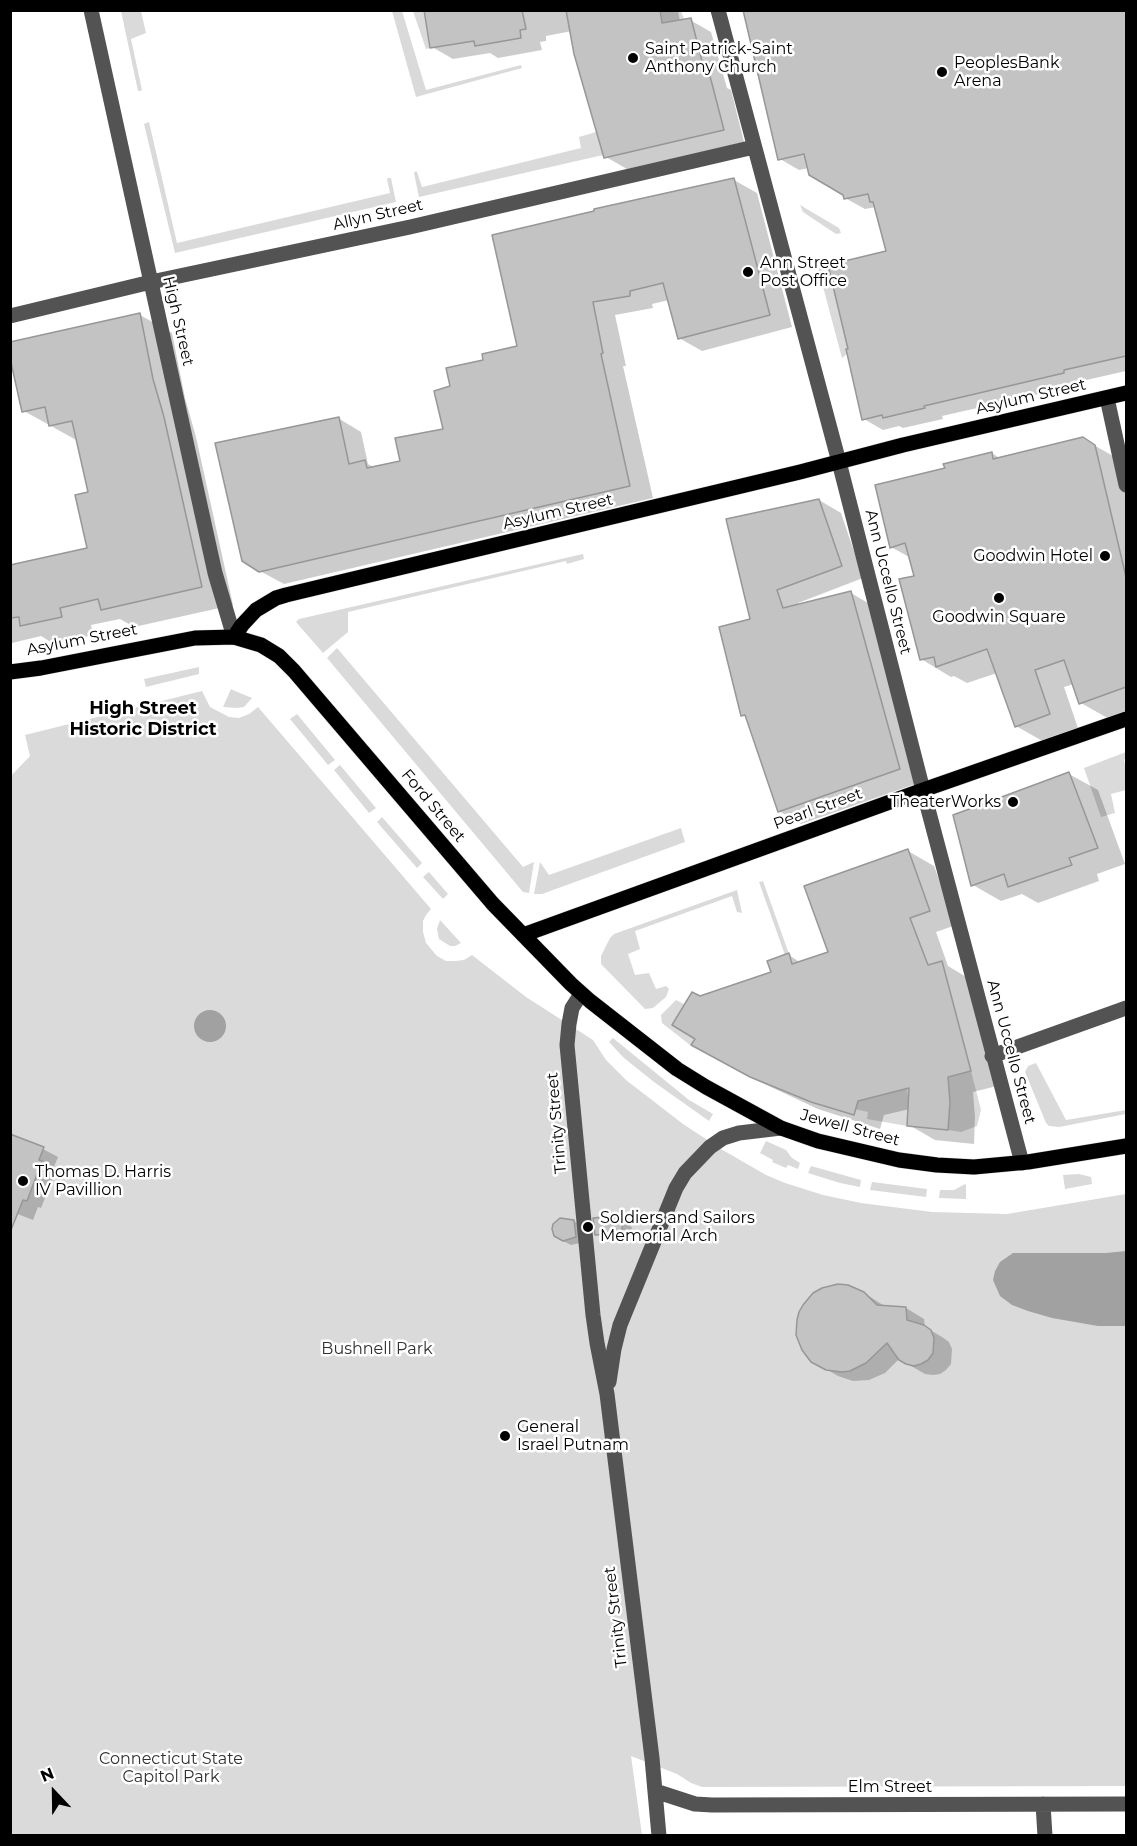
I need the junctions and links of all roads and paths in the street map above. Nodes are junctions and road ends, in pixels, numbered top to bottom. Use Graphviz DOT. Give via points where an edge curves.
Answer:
graph roads {
  1 [pos="91,10"];
  2 [pos="718,10"];
  3 [pos="754,147"];
  4 [pos="151,282"];
  5 [pos="10,316"];
  6 [pos="1126,393"];
  7 [pos="1107,398"];
  8 [pos="839,462"];
  9 [pos="1126,485"];
  10 [pos="234,637"];
  11 [pos="10,672"];
  12 [pos="1126,719"];
  13 [pos="922,790"];
  14 [pos="523,934"];
  15 [pos="581,994"];
  16 [pos="599,1008"];
  17 [pos="1126,1008"];
  18 [pos="992,1056"];
  19 [pos="782,1128"];
  20 [pos="1126,1146"];
  21 [pos="1022,1163"];
  22 [pos="607,1394"];
  23 [pos="655,1791"];
  24 [pos="1044,1804"];
  25 [pos="1126,1804"];
  26 [pos="659,1836"];
  27 [pos="1045,1836"];
  1 -- 4 [label="street, High Street"];
  2 -- 3 [label="street, Ann Uccello Street"];
  3 -- 4 [label="street, Allyn Street"];
  3 -- 8 [label="street, Ann Uccello Street"];
  4 -- 5 [label="street, Allyn Street"];
  4 -- 10 [label="street, High Street" via="215,573"];
  6 -- 7 [label="main road, Asylum Street"];
  7 -- 8 [label="main road, Asylum Street"];
  7 -- 9 [label="street"];
  8 -- 10 [label="main road, Asylum Street" via="286,595 256,610"];
  8 -- 13 [label="street, Ann Uccello Street"];
  10 -- 11 [label="main road, Asylum Street" via="185,639"];
  10 -- 14 [label="main road, Ford Street" via="261,645 290,666"];
  12 -- 13 [label="main road, Pearl Street"];
  13 -- 14 [label="main road, Pearl Street"];
  13 -- 18 [label="street, Ann Uccello Street"];
  14 -- 15 [label="main road, Ford Street"];
  15 -- 16 [label="main road, Ford Street"];
  15 -- 22 [label="street, Trinity Street" via="572,1008 567,1045 593,1315"];
  16 -- 19 [label="main road, Jewell Street" via="677,1069"];
  17 -- 18 [label="street"];
  18 -- 21 [label="street, Ann Uccello Street"];
  19 -- 21 [label="main road, Jewell Street" via="818,1141 899,1160 963,1167"];
  19 -- 22 [label="street, Trinity Street" via="723,1138 685,1173 620,1326"];
  20 -- 21 [label="main road, Jewell Street"];
  22 -- 23 [label="street, Trinity Street"];
  23 -- 24 [label="street, Elm Street" via="695,1804 712,1805"];
  23 -- 26 [label="street, Trinity Street"];
  24 -- 25 [label="street, Elm Street"];
  24 -- 27 [label="street"];
}
